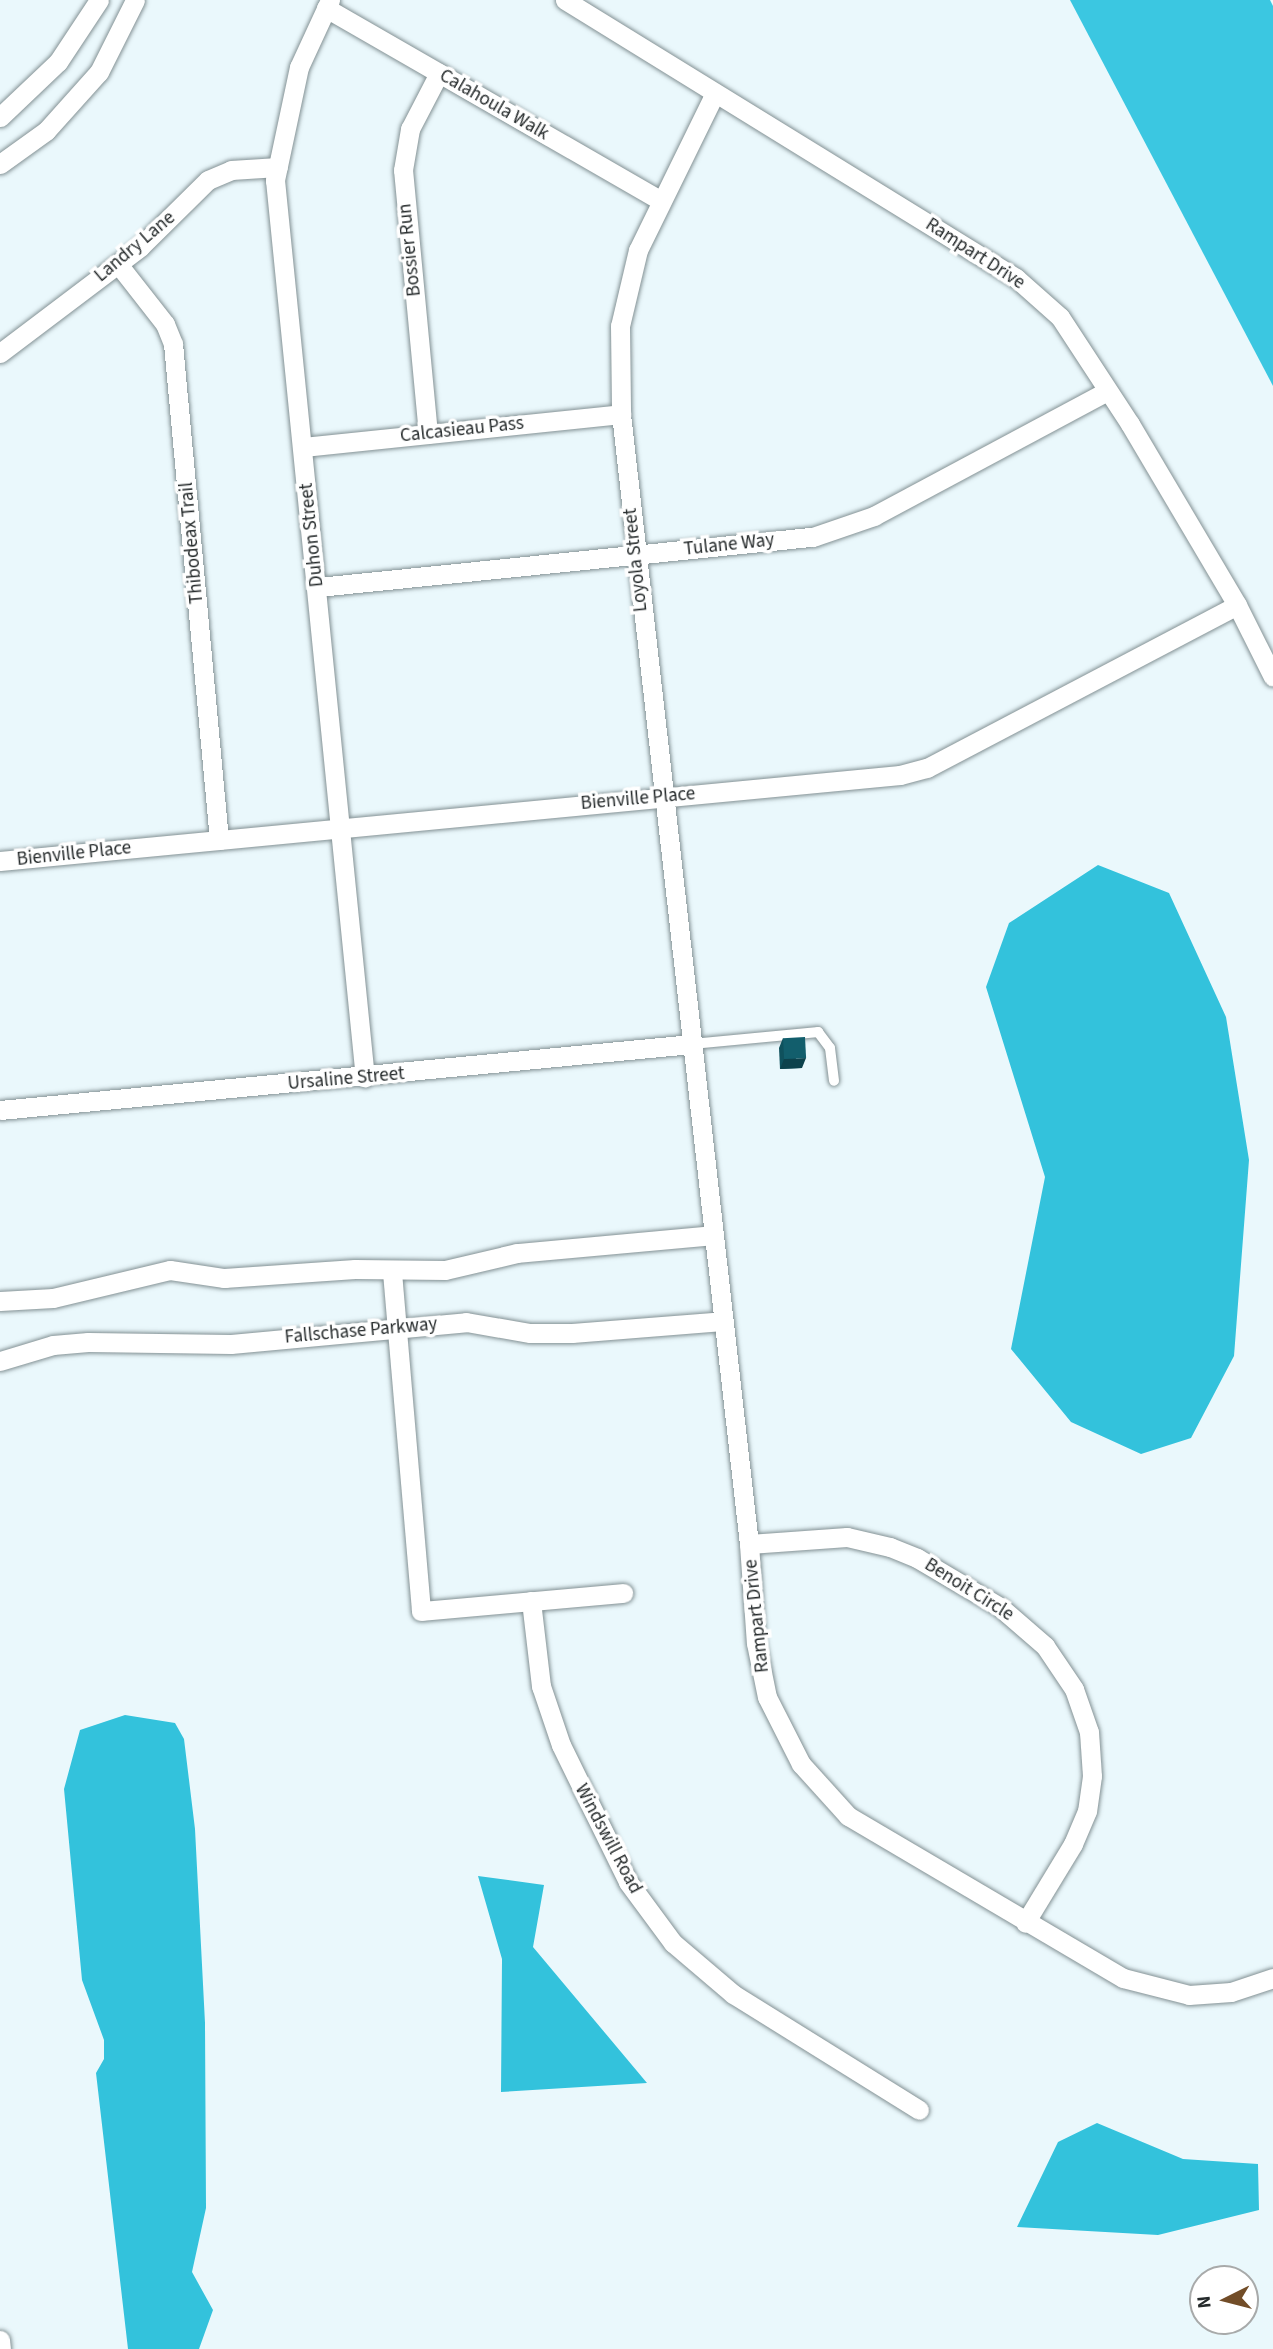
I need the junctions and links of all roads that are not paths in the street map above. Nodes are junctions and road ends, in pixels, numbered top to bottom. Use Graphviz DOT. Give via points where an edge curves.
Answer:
graph roads {
  1 [pos="99,0"];
  2 [pos="135,0"];
  3 [pos="565,0"];
  4 [pos="328,4"];
  5 [pos="439,73"];
  6 [pos="715,93"];
  7 [pos="0,117"];
  8 [pos="0,164"];
  9 [pos="278,167"];
  10 [pos="662,201"];
  11 [pos="118,264"];
  12 [pos="0,353"];
  13 [pos="1107,391"];
  14 [pos="621,414"];
  15 [pos="428,434"];
  16 [pos="303,447"];
  17 [pos="635,554"];
  18 [pos="318,587"];
  19 [pos="1237,605"];
  20 [pos="1273,677"];
  21 [pos="663,797"];
  22 [pos="339,828"];
  23 [pos="219,840"];
  24 [pos="0,861"];
  25 [pos="692,1044"];
  26 [pos="365,1078"];
  27 [pos="834,1081"];
  28 [pos="0,1110"];
  29 [pos="713,1235"];
  30 [pos="392,1272"];
  31 [pos="0,1301"];
  32 [pos="723,1321"];
  33 [pos="397,1328"];
  34 [pos="0,1361"];
  35 [pos="749,1544"];
  36 [pos="623,1593"];
  37 [pos="531,1601"];
  38 [pos="1025,1923"];
  39 [pos="1273,1978"];
  40 [pos="919,2110"];
  41 [pos="0,2340"];
  42 [pos="1,2349"];
  1 -- 7 [label="street" via="58,62"];
  2 -- 8 [label="street" via="99,72 46,131"];
  3 -- 6 [label="street, Rampart Drive"];
  4 -- 5 [label="street, Calahoula Walk"];
  4 -- 9 [label="street, Duhon Street" via="299,67"];
  5 -- 10 [label="street, Calahoula Walk"];
  5 -- 15 [label="street, Bossier Run" via="410,129 403,170"];
  6 -- 10 [label="street, Loyola Street"];
  6 -- 13 [label="street, Rampart Drive" via="1016,278 1060,317"];
  9 -- 11 [label="street, Landry Lane" via="231,170 208,180"];
  9 -- 16 [label="street, Duhon Street" via="275,180"];
  10 -- 14 [label="street, Loyola Street" via="638,250 620,326"];
  11 -- 12 [label="street, Landry Lane"];
  11 -- 23 [label="street, Thibodeax Trail" via="165,324 173,344"];
  13 -- 17 [label="street, Tulane Way" via="841,529 813,537"];
  13 -- 19 [label="street, Rampart Drive"];
  14 -- 15 [label="street, Calcasieau Pass"];
  14 -- 17 [label="street, Loyola Street"];
  15 -- 16 [label="street, Calcasieau Pass"];
  16 -- 18 [label="street, Duhon Street"];
  17 -- 18 [label="street, Tulane Way"];
  17 -- 21 [label="street, Loyola Street"];
  18 -- 22 [label="street, Duhon Street"];
  19 -- 20 [label="street, Rampart Drive"];
  19 -- 21 [label="street, Bienville Place" via="927,768 900,775"];
  21 -- 22 [label="street, Bienville Place"];
  21 -- 25 [label="street, Loyola Street"];
  22 -- 23 [label="street, Bienville Place"];
  22 -- 26 [label="street, Duhon Street"];
  23 -- 24 [label="street, Bienville Place"];
  25 -- 26 [label="street, Ursaline Street"];
  25 -- 27 [label="lane" via="818,1032 830,1048"];
  25 -- 29 [label="street, Rampart Drive"];
  26 -- 28 [label="street, Ursaline Street"];
  29 -- 30 [label="street" via="517,1253 445,1270"];
  29 -- 32 [label="street, Rampart Drive"];
  30 -- 31 [label="street" via="355,1269 224,1278 170,1270 53,1298"];
  30 -- 33 [label="street"];
  32 -- 33 [label="street, Fallschase Parkway" via="572,1333 530,1333 466,1322"];
  32 -- 35 [label="street, Rampart Drive"];
  33 -- 34 [label="street, Fallschase Parkway" via="231,1344 88,1342 53,1345"];
  33 -- 37 [label="street" via="421,1611"];
  35 -- 38 [label="street, Rampart Drive" via="756,1643 767,1697 801,1764 848,1816"];
  35 -- 38 [label="street, Benoit Circle" via="847,1537 890,1547 1000,1607 1045,1646 1074,1689 1089,1732 1092,1776 1087,1811 1073,1844"];
  36 -- 37 [label="street"];
  37 -- 40 [label="street, Windswill Road" via="541,1686 561,1745 628,1882 673,1943 753,2008"];
  38 -- 39 [label="street, Rampart Drive" via="1124,1978 1160,1990 1189,1995 1231,1992"];
  41 -- 42 [label="street"];
}
